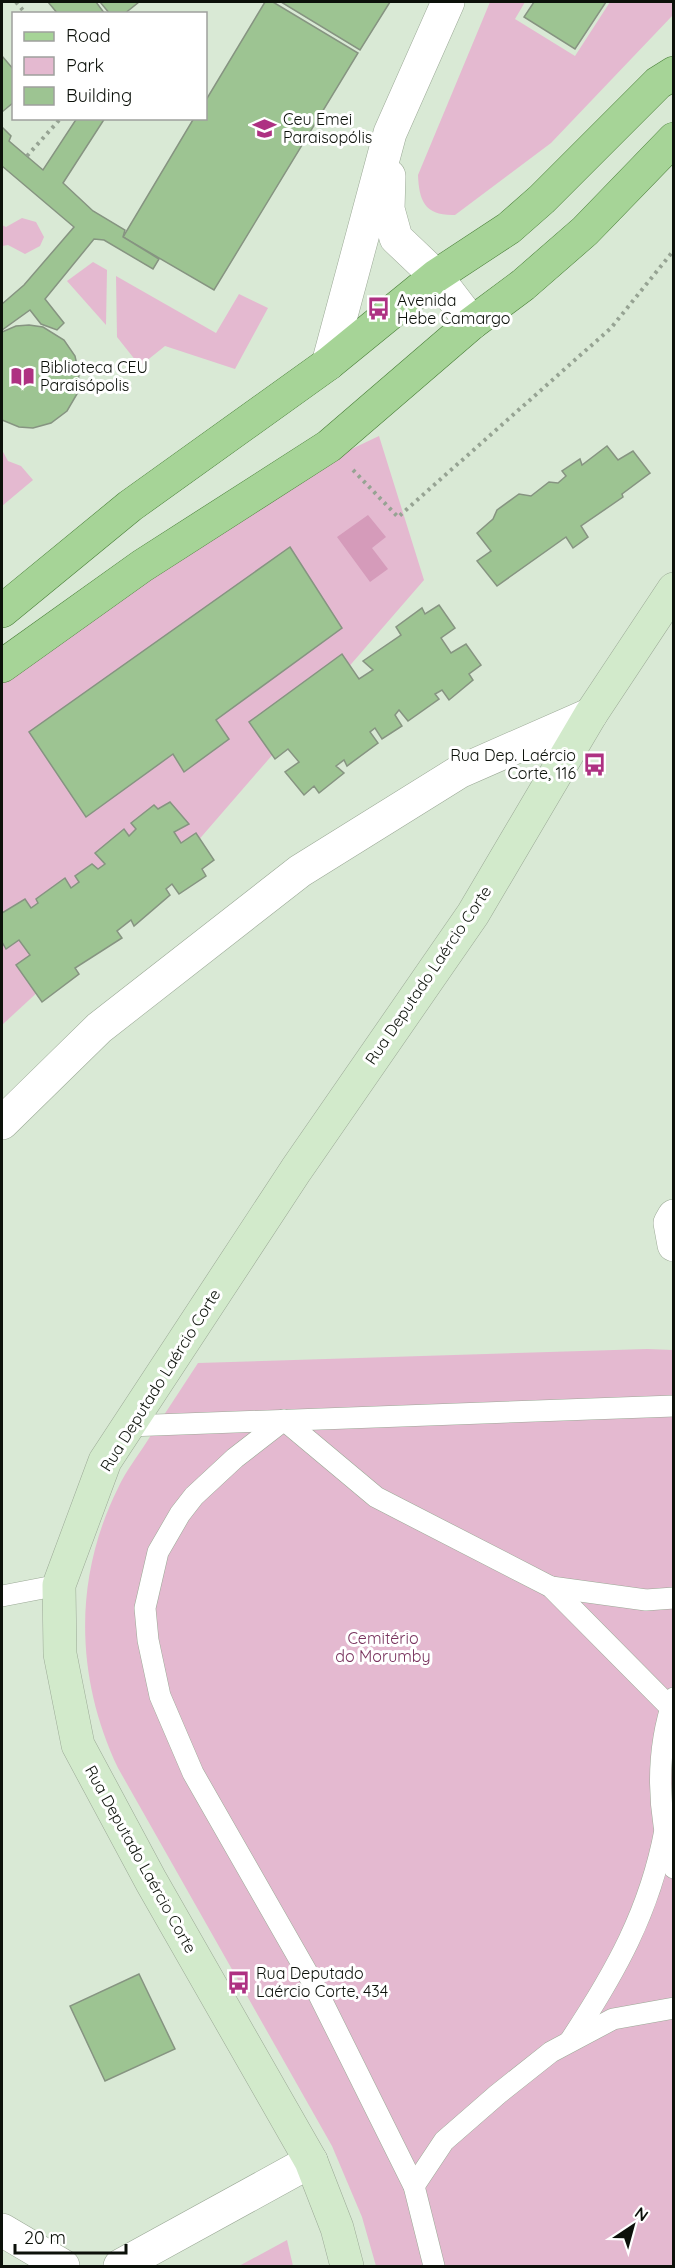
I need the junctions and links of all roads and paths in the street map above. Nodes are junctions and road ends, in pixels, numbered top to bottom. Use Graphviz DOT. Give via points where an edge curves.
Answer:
graph roads {
  1 [pos="448,2"];
  2 [pos="674,73"];
  3 [pos="59,120"];
  4 [pos="390,133"];
  5 [pos="674,140"];
  6 [pos="27,156"];
  7 [pos="674,250"];
  8 [pos="436,276"];
  9 [pos="472,323"];
  10 [pos="328,364"];
  11 [pos="329,446"];
  12 [pos="674,589"];
  13 [pos="2,611"];
  14 [pos="2,666"];
  15 [pos="591,714"];
  16 [pos="2,1123"];
  17 [pos="674,1216"];
  18 [pos="674,1245"];
  19 [pos="674,1406"];
  20 [pos="284,1420"];
  21 [pos="128,1426"];
  22 [pos="59,1585"];
  23 [pos="551,1587"];
  24 [pos="2,1596"];
  25 [pos="674,1598"];
  26 [pos="672,1703"];
  27 [pos="664,1830"];
  28 [pos="674,1868"];
  29 [pos="674,2008"];
  30 [pos="569,2042"];
  31 [pos="311,2161"];
  32 [pos="414,2186"];
  33 [pos="2,2230"];
  34 [pos="63,2266"];
  35 [pos="120,2266"];
  36 [pos="347,2266"];
  37 [pos="434,2266"];
  1 -- 4 [label="street"];
  2 -- 8 [label="main road" via="658,83 543,199 509,228"];
  3 -- 6 [label="path"];
  4 -- 8 [label="street" via="388,209 396,238"];
  4 -- 10 [label="street"];
  5 -- 9 [label="main road" via="585,231"];
  7 -- 11 [label="path" via="611,328 398,517"];
  8 -- 9 [label="street"];
  8 -- 10 [label="main road"];
  9 -- 11 [label="main road"];
  10 -- 13 [label="main road" via="130,506"];
  11 -- 14 [label="main road" via="142,566"];
  12 -- 15 [label="street, Rua Deputado Laércio Corte"];
  15 -- 16 [label="street" via="459,772 300,871 99,1028"];
  15 -- 21 [label="street, Rua Deputado Laércio Corte" via="473,914 296,1170"];
  17 -- 18 [label="street" via="670,1223"];
  19 -- 20 [label="lane"];
  20 -- 21 [label="lane"];
  20 -- 23 [label="lane" via="376,1497"];
  20 -- 32 [label="lane" via="235,1458 180,1514 158,1552 146,1608 147,1640 160,1696 193,1773 313,1983"];
  21 -- 22 [label="street, Rua Deputado Laércio Corte" via="105,1461"];
  22 -- 24 [label="lane"];
  22 -- 31 [label="street, Rua Deputado Laércio Corte" via="60,1654 78,1745"];
  23 -- 25 [label="lane" via="646,1600"];
  23 -- 26 [label="lane"];
  26 -- 27 [label="lane" via="660,1778"];
  27 -- 28 [label="lane"];
  27 -- 30 [label="lane" via="654,1879 637,1926"];
  29 -- 30 [label="lane" via="613,2019"];
  30 -- 32 [label="lane" via="551,2052 444,2141"];
  31 -- 35 [label="street"];
  31 -- 36 [label="street, Rua Deputado Laércio Corte" via="338,2228"];
  32 -- 37 [label="lane"];
  33 -- 34 [label="street"];
}
